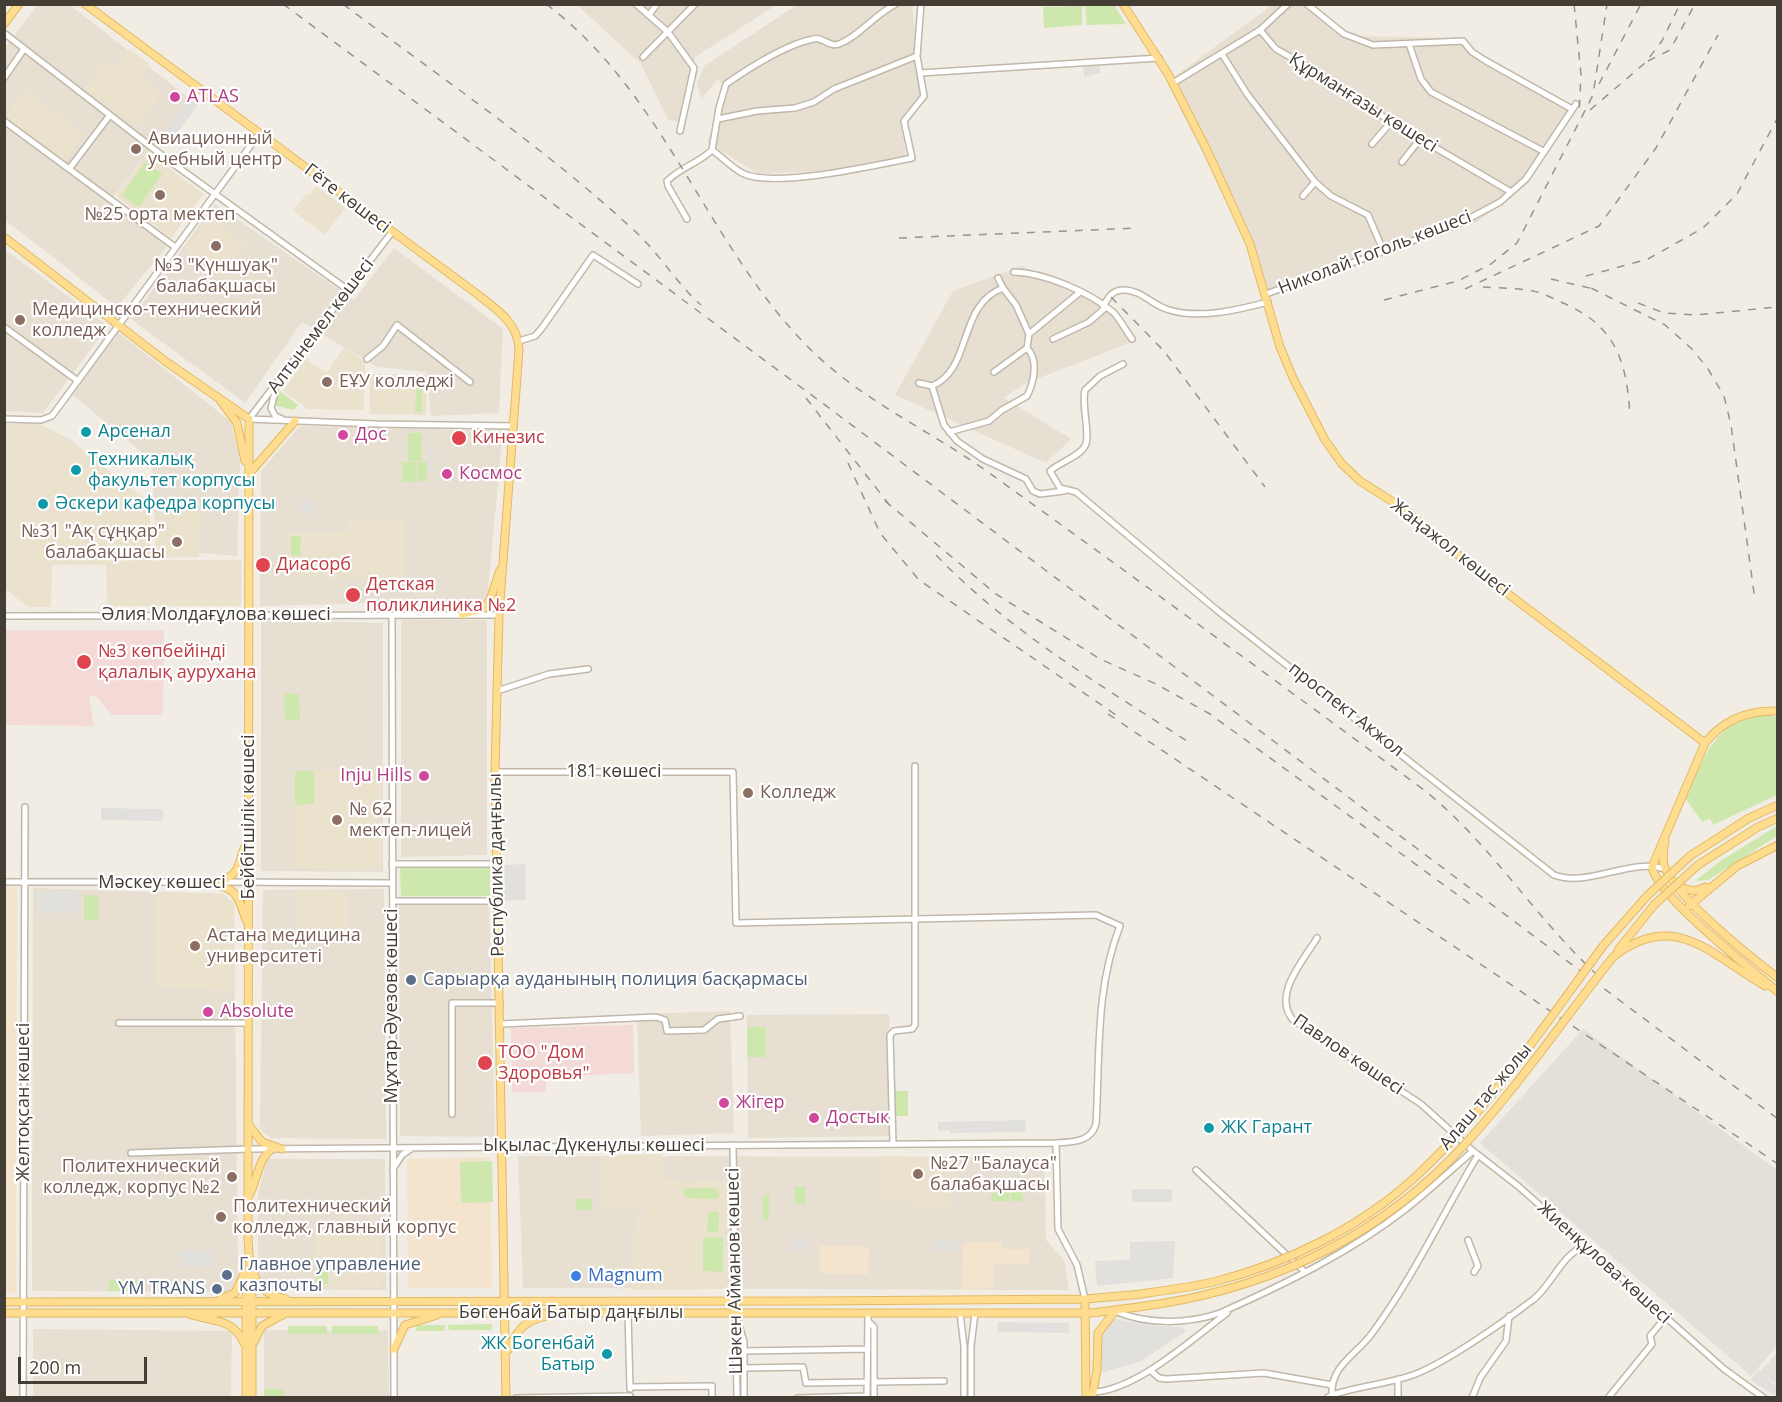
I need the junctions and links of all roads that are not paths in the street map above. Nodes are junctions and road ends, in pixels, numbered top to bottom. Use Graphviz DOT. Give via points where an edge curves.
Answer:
graph roads {
  1 [pos="19,4"];
  2 [pos="85,4"];
  3 [pos="636,4"];
  4 [pos="657,4"];
  5 [pos="695,4"];
  6 [pos="896,4"];
  7 [pos="921,4"];
  8 [pos="1123,4"];
  9 [pos="1288,4"];
  10 [pos="1308,4"];
  11 [pos="649,15"];
  12 [pos="4,24"];
  13 [pos="1260,30"];
  14 [pos="668,32"];
  15 [pos="4,33"];
  16 [pos="1409,44"];
  17 [pos="24,49"];
  18 [pos="1222,54"];
  19 [pos="917,56"];
  20 [pos="643,57"];
  21 [pos="1159,58"];
  22 [pos="920,73"];
  23 [pos="4,78"];
  24 [pos="1173,83"];
  25 [pos="110,115"];
  26 [pos="718,119"];
  27 [pos="4,121"];
  28 [pos="1391,122"];
  29 [pos="680,131"];
  30 [pos="259,134"];
  31 [pos="1420,139"];
  32 [pos="1372,144"];
  33 [pos="712,150"];
  34 [pos="1544,151"];
  35 [pos="1402,162"];
  36 [pos="69,170"];
  37 [pos="1315,182"];
  38 [pos="1511,192"];
  39 [pos="214,194"];
  40 [pos="1303,196"];
  41 [pos="687,219"];
  42 [pos="392,232"];
  43 [pos="4,237"];
  44 [pos="175,247"];
  45 [pos="1383,250"];
  46 [pos="1014,272"];
  47 [pos="999,278"];
  48 [pos="638,284"];
  49 [pos="1004,288"];
  50 [pos="348,290"];
  51 [pos="1079,294"];
  52 [pos="1267,298"];
  53 [pos="1104,307"];
  54 [pos="119,324"];
  55 [pos="4,327"];
  56 [pos="1029,334"];
  57 [pos="518,338"];
  58 [pos="1053,339"];
  59 [pos="1132,339"];
  60 [pos="1027,348"];
  61 [pos="367,359"];
  62 [pos="1122,364"];
  63 [pos="994,372"];
  64 [pos="282,378"];
  65 [pos="78,381"];
  66 [pos="470,382"];
  67 [pos="919,383"];
  68 [pos="932,386"];
  69 [pos="217,395"];
  70 [pos="249,418"];
  71 [pos="4,419"];
  72 [pos="295,421"];
  73 [pos="514,426"];
  74 [pos="949,432"];
  75 [pos="248,475"];
  76 [pos="1062,489"];
  77 [pos="503,560"];
  78 [pos="249,614"];
  79 [pos="462,614"];
  80 [pos="392,615"];
  81 [pos="499,615"];
  82 [pos="4,616"];
  83 [pos="588,669"];
  84 [pos="497,691"];
  85 [pos="1778,711"];
  86 [pos="1705,743"];
  87 [pos="915,766"];
  88 [pos="495,772"];
  89 [pos="1778,805"];
  90 [pos="25,807"];
  91 [pos="1778,818"];
  92 [pos="1667,832"];
  93 [pos="249,838"];
  94 [pos="1778,845"];
  95 [pos="392,864"];
  96 [pos="497,864"];
  97 [pos="1652,867"];
  98 [pos="1665,869"];
  99 [pos="4,882"];
  100 [pos="25,882"];
  101 [pos="207,882"];
  102 [pos="221,882"];
  103 [pos="249,882"];
  104 [pos="392,883"];
  105 [pos="1712,885"];
  106 [pos="1677,886"];
  107 [pos="393,901"];
  108 [pos="498,901"];
  109 [pos="1692,903"];
  110 [pos="1685,910"];
  111 [pos="1709,918"];
  112 [pos="915,920"];
  113 [pos="248,927"];
  114 [pos="1317,938"];
  115 [pos="1613,957"];
  116 [pos="1778,978"];
  117 [pos="1778,993"];
  118 [pos="500,1003"];
  119 [pos="740,1016"];
  120 [pos="119,1023"];
  121 [pos="248,1023"];
  122 [pos="501,1024"];
  123 [pos="452,1114"];
  124 [pos="248,1124"];
  125 [pos="1446,1127"];
  126 [pos="893,1143"];
  127 [pos="1056,1143"];
  128 [pos="733,1145"];
  129 [pos="503,1147"];
  130 [pos="393,1148"];
  131 [pos="413,1148"];
  132 [pos="249,1149"];
  133 [pos="272,1149"];
  134 [pos="282,1149"];
  135 [pos="131,1153"];
  136 [pos="1476,1153"];
  137 [pos="392,1170"];
  138 [pos="1196,1170"];
  139 [pos="248,1197"];
  140 [pos="1468,1240"];
  141 [pos="1584,1246"];
  142 [pos="248,1263"];
  143 [pos="1305,1272"];
  144 [pos="1474,1272"];
  145 [pos="1132,1295"];
  146 [pos="1085,1299"];
  147 [pos="505,1300"];
  148 [pos="214,1301"];
  149 [pos="249,1301"];
  150 [pos="294,1301"];
  151 [pos="394,1301"];
  152 [pos="735,1301"];
  153 [pos="4,1302"];
  154 [pos="24,1302"];
  155 [pos="1238,1305"];
  156 [pos="1138,1307"];
  157 [pos="1115,1311"];
  158 [pos="4,1312"];
  159 [pos="24,1312"];
  160 [pos="183,1312"];
  161 [pos="249,1312"];
  162 [pos="291,1312"];
  163 [pos="394,1312"];
  164 [pos="444,1312"];
  165 [pos="504,1312"];
  166 [pos="560,1312"];
  167 [pos="628,1313"];
  168 [pos="868,1313"];
  169 [pos="960,1313"];
  170 [pos="975,1313"];
  171 [pos="1085,1313"];
  172 [pos="1509,1316"];
  173 [pos="737,1317"];
  174 [pos="1665,1317"];
  175 [pos="868,1322"];
  176 [pos="964,1346"];
  177 [pos="971,1346"];
  178 [pos="249,1349"];
  179 [pos="394,1349"];
  180 [pos="867,1349"];
  181 [pos="744,1351"];
  182 [pos="507,1352"];
  183 [pos="744,1368"];
  184 [pos="1150,1370"];
  185 [pos="1398,1379"];
  186 [pos="944,1381"];
  187 [pos="870,1382"];
  188 [pos="1332,1385"];
  189 [pos="630,1387"];
  190 [pos="1753,1392"];
  191 [pos="1093,1395"];
  192 [pos="1330,1396"];
  193 [pos="630,1397"];
  194 [pos="869,1397"];
  195 [pos="23,1398"];
  196 [pos="246,1398"];
  197 [pos="252,1398"];
  198 [pos="394,1398"];
  199 [pos="506,1398"];
  200 [pos="516,1398"];
  201 [pos="712,1398"];
  202 [pos="737,1398"];
  203 [pos="744,1398"];
  204 [pos="798,1398"];
  205 [pos="964,1398"];
  206 [pos="971,1398"];
  207 [pos="1086,1398"];
  208 [pos="1398,1398"];
  209 [pos="1472,1398"];
  210 [pos="1608,1398"];
  211 [pos="1749,1398"];
  212 [pos="1764,1398"];
  1 -- 12 [label="main road"];
  2 -- 30 [label="main road, Гёте көшесі"];
  3 -- 11 [label="street"];
  4 -- 11 [label="street"];
  5 -- 14 [label="street"];
  6 -- 26 [label="street" via="840,44 813,39 743,72 724,87"];
  7 -- 19 [label="street"];
  8 -- 21 [label="main road, Николай Гоголь көшесі"];
  9 -- 13 [label="street"];
  10 -- 16 [label="street" via="1344,34 1363,43"];
  11 -- 14 [label="street"];
  13 -- 18 [label="street"];
  13 -- 28 [label="street, Құрманғазы көшесі" via="1276,49"];
  14 -- 20 [label="street"];
  14 -- 29 [label="street" via="694,68"];
  15 -- 17 [label="street"];
  16 -- 34 [label="street" via="1421,79 1431,92"];
  16 -- 34 [label="street, Николай Гоголь көшесі" via="1463,41 1472,52 1574,106"];
  17 -- 23 [label="street"];
  17 -- 25 [label="street"];
  18 -- 24 [label="street"];
  18 -- 37 [label="street" via="1247,94"];
  19 -- 22 [label="street"];
  19 -- 26 [label="street" via="834,89 814,102"];
  21 -- 22 [label="street"];
  21 -- 24 [label="main road, Николай Гоголь көшесі"];
  22 -- 33 [label="street" via="924,96 904,121 912,158 835,174 772,178 743,174"];
  24 -- 52 [label="main road, Николай Гоголь көшесі" via="1251,243"];
  25 -- 36 [label="street"];
  25 -- 39 [label="street"];
  26 -- 33 [label="street"];
  27 -- 36 [label="street"];
  28 -- 31 [label="street, Құрманғазы көшесі"];
  28 -- 32 [label="street"];
  30 -- 39 [label="street"];
  30 -- 42 [label="main road, Гёте көшесі"];
  31 -- 35 [label="street"];
  31 -- 38 [label="street, Құрманғазы көшесі"];
  33 -- 41 [label="street" via="667,181"];
  34 -- 38 [label="street, Николай Гоголь көшесі" via="1526,179"];
  36 -- 44 [label="street"];
  37 -- 40 [label="street"];
  37 -- 45 [label="street" via="1331,196 1368,215"];
  38 -- 45 [label="street, Николай Гоголь көшесі" via="1459,224"];
  39 -- 44 [label="street"];
  39 -- 50 [label="street"];
  42 -- 50 [label="street, Алтынемел көшесі"];
  42 -- 57 [label="main road, Гёте көшесі" via="502,314"];
  43 -- 54 [label="main road"];
  44 -- 54 [label="street"];
  45 -- 52 [label="street, Николай Гоголь көшесі"];
  46 -- 51 [label="street" via="1060,281"];
  47 -- 49 [label="street"];
  48 -- 57 [label="street" via="593,255 535,336"];
  49 -- 56 [label="street"];
  49 -- 68 [label="street" via="976,312 961,355 944,381"];
  50 -- 64 [label="street, Алтынемел көшесі"];
  51 -- 53 [label="street"];
  51 -- 56 [label="street"];
  52 -- 53 [label="street" via="1234,309 1187,313 1169,310 1137,293 1121,290 1112,294"];
  52 -- 86 [label="main road, Жаңажол көшесі" via="1293,378 1325,440 1350,473 1404,509 1474,568"];
  53 -- 58 [label="street" via="1089,322"];
  53 -- 59 [label="street" via="1114,313"];
  54 -- 65 [label="street"];
  54 -- 69 [label="main road"];
  55 -- 65 [label="street"];
  56 -- 60 [label="street"];
  57 -- 73 [label="main road, Республика даңғылы"];
  60 -- 63 [label="street"];
  60 -- 74 [label="street" via="1034,372 1027,396 989,421"];
  61 -- 66 [label="street" via="397,325"];
  62 -- 76 [label="street" via="1084,390 1086,443 1050,471"];
  64 -- 70 [label="street, Алтынемел көшесі"];
  64 -- 72 [label="street" via="271,408 280,418"];
  65 -- 71 [label="street" via="52,416"];
  67 -- 68 [label="street"];
  68 -- 74 [label="street"];
  69 -- 70 [label="main road"];
  69 -- 75 [label="main road" via="237,423"];
  70 -- 72 [label="street"];
  70 -- 75 [label="main road, Бейбітшілік көшесі"];
  72 -- 73 [label="street"];
  72 -- 75 [label="main road"];
  73 -- 77 [label="main road, Республика даңғылы"];
  74 -- 76 [label="street" via="983,459 1026,479 1034,491 1040,494"];
  75 -- 78 [label="main road, Бейбітшілік көшесі"];
  76 -- 97 [label="street, проспект Акжол" via="1076,492 1218,611 1544,868 1562,878 1575,879"];
  77 -- 79 [label="main road" via="487,605 477,612"];
  77 -- 81 [label="main road, Республика даңғылы"];
  78 -- 80 [label="street, Әлия Молдағұлова көшесі"];
  78 -- 82 [label="street, Әлия Молдағұлова көшесі"];
  78 -- 93 [label="main road, Бейбітшілік көшесі"];
  79 -- 80 [label="street, Әлия Молдағұлова көшесі"];
  79 -- 81 [label="street, Әлия Молдағұлова көшесі"];
  80 -- 95 [label="street, Мұхтар Әуезов көшесі"];
  81 -- 84 [label="main road, Республика даңғылы"];
  83 -- 84 [label="street" via="549,674"];
  84 -- 88 [label="main road, Республика даңғылы"];
  85 -- 86 [label="main road" via="1730,721"];
  86 -- 92 [label="main road"];
  87 -- 112 [label="street"];
  88 -- 96 [label="main road, Республика даңғылы"];
  88 -- 112 [label="street, 181 көшесі" via="733,772 736,923"];
  89 -- 145 [label="main road, Алаш тас жолы, bridge" via="1749,818 1690,856 1647,896 1603,946 1452,1141 1412,1180 1333,1235 1288,1257 1186,1288"];
  90 -- 100 [label="street, Желтоқсан көшесі"];
  91 -- 115 [label="main road, Алаш тас жолы, bridge" via="1698,864 1654,905"];
  92 -- 97 [label="main road"];
  92 -- 98 [label="main road"];
  93 -- 102 [label="main road" via="239,869"];
  93 -- 103 [label="main road, Бейбітшілік көшесі"];
  94 -- 105 [label="main road" via="1737,866"];
  95 -- 96 [label="street"];
  95 -- 104 [label="street, Мұхтар Әуезов көшесі"];
  96 -- 108 [label="main road, Республика даңғылы"];
  97 -- 98 [label="street, проспект Акжол"];
  97 -- 110 [label="main road" via="1656,880"];
  98 -- 106 [label="main road"];
  99 -- 100 [label="street, Мәскеу көшесі"];
  100 -- 101 [label="street, Мәскеу көшесі"];
  100 -- 154 [label="street, Желтоқсан көшесі"];
  101 -- 102 [label="street, Мәскеу көшесі"];
  101 -- 113 [label="main road" via="235,892"];
  102 -- 103 [label="street, Мәскеу көшесі"];
  103 -- 104 [label="street, Мәскеу көшесі"];
  103 -- 113 [label="main road, Бейбітшілік көшесі"];
  104 -- 107 [label="street, Мұхтар Әуезов көшесі"];
  105 -- 106 [label="main road" via="1694,891"];
  105 -- 109 [label="main road"];
  105 -- 111 [label="main road" via="1702,903"];
  106 -- 109 [label="main road"];
  107 -- 108 [label="street"];
  107 -- 130 [label="street, Мұхтар Әуезов көшесі"];
  108 -- 118 [label="main road, Республика даңғылы"];
  109 -- 110 [label="main road"];
  109 -- 111 [label="main road"];
  110 -- 117 [label="main road"];
  111 -- 116 [label="main road"];
  112 -- 126 [label="street" via="915,1025 890,1035"];
  112 -- 127 [label="street, Ықылас Дүкенұлы көшесі" via="1096,915 1120,926 1105,970 1095,1129 1082,1140"];
  113 -- 121 [label="main road, Бейбітшілік көшесі"];
  114 -- 125 [label="street, Павлов көшесі" via="1286,992 1287,1014 1420,1104"];
  115 -- 117 [label="main road" via="1647,937 1676,937 1700,945"];
  115 -- 156 [label="main road, Алаш тас жолы, bridge" via="1482,1124 1402,1203 1363,1230 1292,1267 1212,1294"];
  118 -- 122 [label="main road, Республика даңғылы"];
  118 -- 123 [label="street" via="452,1004"];
  119 -- 122 [label="street" via="718,1019 704,1030 667,1031 665,1020 656,1017"];
  120 -- 121 [label="street"];
  121 -- 124 [label="main road, Бейбітшілік көшесі"];
  122 -- 129 [label="main road, Республика даңғылы"];
  124 -- 132 [label="main road, Бейбітшілік көшесі"];
  124 -- 134 [label="main road" via="262,1142"];
  125 -- 136 [label="street, Жиенқұлова көшесі"];
  126 -- 127 [label="street, Ықылас Дүкенұлы көшесі"];
  126 -- 128 [label="street, Ықылас Дүкенұлы көшесі"];
  127 -- 146 [label="street" via="1058,1229 1077,1265"];
  128 -- 129 [label="street, Ықылас Дүкенұлы көшесі"];
  128 -- 152 [label="street, Шәкен Айманов көшесі"];
  129 -- 131 [label="street, Ықылас Дүкенұлы көшесі"];
  129 -- 147 [label="main road, Республика даңғылы"];
  130 -- 131 [label="street, Ықылас Дүкенұлы көшесі"];
  130 -- 134 [label="street, Ықылас Дүкенұлы көшесі"];
  130 -- 137 [label="street, Мұхтар Әуезов көшесі"];
  131 -- 137 [label="street" via="402,1155"];
  132 -- 133 [label="street, Ықылас Дүкенұлы көшесі"];
  132 -- 135 [label="street, Ықылас Дүкенұлы көшесі"];
  132 -- 139 [label="main road, Бейбітшілік көшесі"];
  133 -- 134 [label="street, Ықылас Дүкенұлы көшесі"];
  133 -- 139 [label="main road" via="261,1160 254,1189"];
  136 -- 141 [label="street, Жиенқұлова көшесі"];
  136 -- 143 [label="street" via="1406,1209"];
  136 -- 188 [label="street" via="1395,1302 1368,1339 1346,1360"];
  137 -- 151 [label="street, Мұхтар Әуезов көшесі"];
  138 -- 143 [label="street"];
  139 -- 142 [label="main road, Бейбітшілік көшесі"];
  140 -- 144 [label="street" via="1479,1266"];
  141 -- 172 [label="street" via="1565,1260 1535,1298"];
  141 -- 174 [label="street, Жиенқұлова көшесі"];
  142 -- 148 [label="main road" via="235,1293"];
  142 -- 149 [label="main road, Бейбітшілік көшесі"];
  142 -- 150 [label="main road" via="264,1292"];
  143 -- 155 [label="street"];
  145 -- 146 [label="main road, Бөгенбай Батыр даңғылы"];
  146 -- 152 [label="main road, Бөгенбай Батыр даңғылы"];
  146 -- 171 [label="main road"];
  147 -- 151 [label="main road, Бөгенбай Батыр даңғылы"];
  147 -- 152 [label="main road, Бөгенбай Батыр даңғылы"];
  147 -- 165 [label="main road, Республика даңғылы"];
  148 -- 149 [label="main road, Бөгенбай Батыр даңғылы"];
  148 -- 154 [label="main road, Бөгенбай Батыр даңғылы"];
  149 -- 150 [label="main road, Бөгенбай Батыр даңғылы"];
  149 -- 161 [label="main road, Бейбітшілік көшесі"];
  150 -- 151 [label="main road, Бөгенбай Батыр даңғылы"];
  151 -- 163 [label="street, Мұхтар Әуезов көшесі"];
  152 -- 173 [label="street, Шәкен Айманов көшесі"];
  153 -- 154 [label="main road, Бөгенбай Батыр даңғылы"];
  154 -- 159 [label="street, Желтоқсан көшесі"];
  155 -- 157 [label="street" via="1203,1319 1162,1322"];
  155 -- 184 [label="street"];
  156 -- 157 [label="main road, Бөгенбай Батыр даңғылы"];
  157 -- 171 [label="main road, Бөгенбай Батыр даңғылы"];
  157 -- 191 [label="main road" via="1098,1333"];
  158 -- 159 [label="main road, Бөгенбай Батыр даңғылы"];
  159 -- 160 [label="main road, Бөгенбай Батыр даңғылы"];
  159 -- 195 [label="street, Желтоқсан көшесі"];
  160 -- 161 [label="main road, Бөгенбай Батыр даңғылы"];
  160 -- 178 [label="main road" via="223,1320"];
  161 -- 162 [label="main road, Бөгенбай Батыр даңғылы"];
  161 -- 178 [label="main road, Бейбітшілік көшесі"];
  162 -- 163 [label="main road, Бөгенбай Батыр даңғылы"];
  162 -- 178 [label="main road" via="262,1326"];
  163 -- 164 [label="main road, Бөгенбай Батыр даңғылы"];
  163 -- 179 [label="street, Мұхтар Әуезов көшесі"];
  164 -- 165 [label="main road, Бөгенбай Батыр даңғылы"];
  164 -- 179 [label="main road" via="405,1325"];
  165 -- 166 [label="main road, Бөгенбай Батыр даңғылы"];
  165 -- 182 [label="main road, Республика даңғылы"];
  166 -- 167 [label="main road, Бөгенбай Батыр даңғылы"];
  166 -- 182 [label="main road" via="519,1327"];
  167 -- 173 [label="main road, Бөгенбай Батыр даңғылы"];
  167 -- 189 [label="street"];
  168 -- 169 [label="main road, Бөгенбай Батыр даңғылы"];
  168 -- 173 [label="main road, Бөгенбай Батыр даңғылы"];
  168 -- 175 [label="street"];
  169 -- 170 [label="main road, Бөгенбай Батыр даңғылы"];
  169 -- 176 [label="street"];
  170 -- 171 [label="main road, Бөгенбай Батыр даңғылы"];
  170 -- 177 [label="street"];
  171 -- 207 [label="main road"];
  172 -- 185 [label="street" via="1451,1354"];
  172 -- 209 [label="street" via="1506,1341 1480,1378"];
  173 -- 181 [label="street"];
  173 -- 202 [label="street, Шәкен Айманов көшесі"];
  174 -- 190 [label="street, Жиенқұлова көшесі"];
  174 -- 210 [label="street" via="1650,1336 1652,1344"];
  175 -- 180 [label="street"];
  175 -- 187 [label="street" via="874,1327"];
  176 -- 177 [label="street"];
  176 -- 205 [label="street"];
  177 -- 206 [label="street"];
  178 -- 196 [label="main road, Бейбітшілік көшесі"];
  178 -- 197 [label="main road, Бейбітшілік көшесі"];
  179 -- 198 [label="street, Мұхтар Әуезов көшесі"];
  180 -- 181 [label="street"];
  180 -- 187 [label="street"];
  181 -- 183 [label="street"];
  182 -- 199 [label="main road, Республика даңғылы"];
  183 -- 187 [label="street" via="803,1367 806,1383"];
  183 -- 203 [label="street"];
  184 -- 188 [label="street" via="1166,1379 1264,1373"];
  184 -- 191 [label="street"];
  185 -- 192 [label="street"];
  185 -- 208 [label="street"];
  186 -- 187 [label="street"];
  187 -- 194 [label="street"];
  188 -- 192 [label="street"];
  189 -- 193 [label="street"];
  189 -- 201 [label="street" via="712,1386"];
  190 -- 211 [label="street"];
  190 -- 212 [label="street, Жиенқұлова көшесі"];
  193 -- 200 [label="street"];
  194 -- 204 [label="street"];
}
